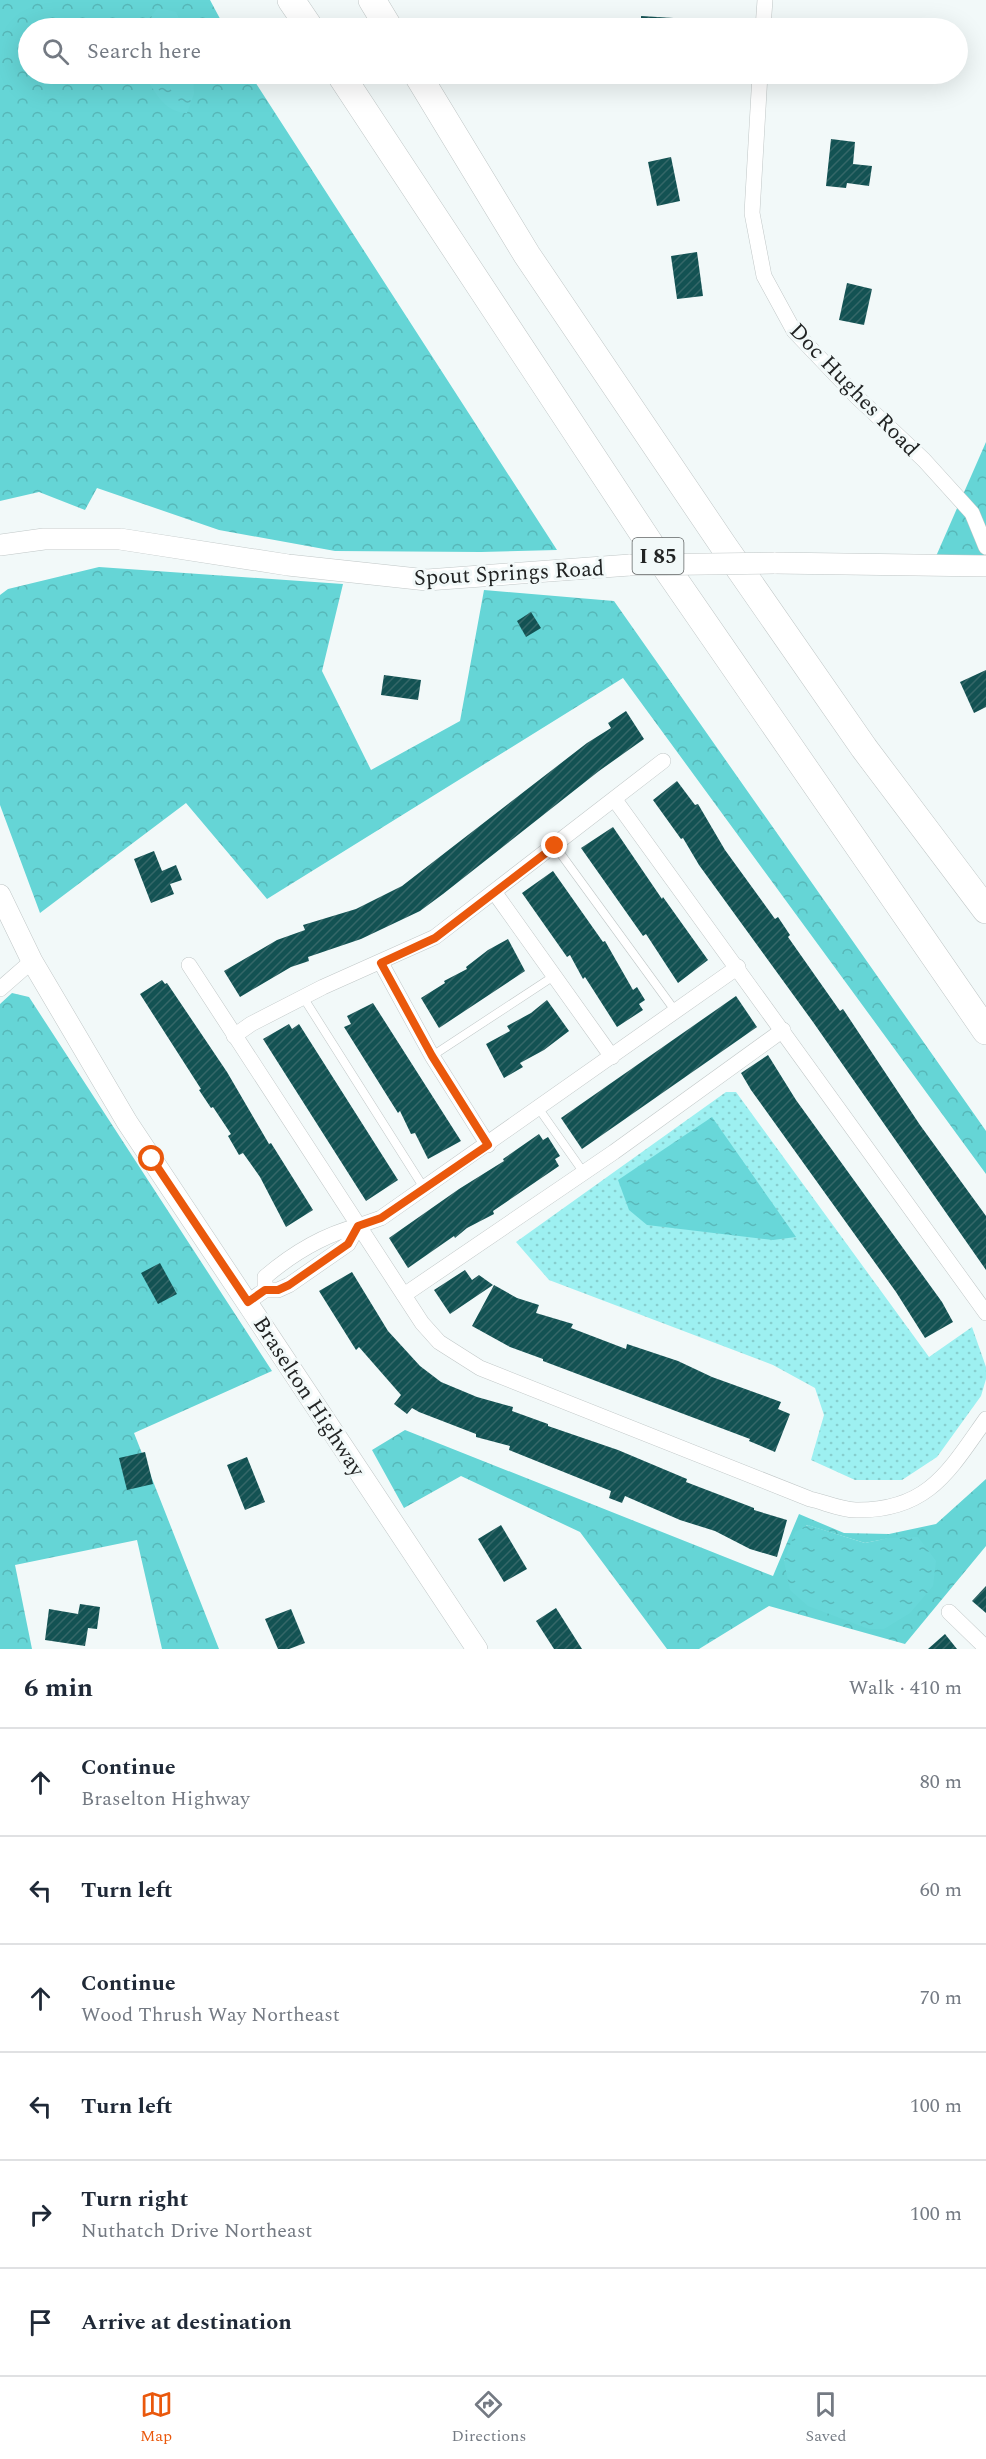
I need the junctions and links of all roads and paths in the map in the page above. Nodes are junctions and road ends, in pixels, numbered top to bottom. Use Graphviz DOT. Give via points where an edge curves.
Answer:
graph roads {
  1 [pos="291,0"];
  2 [pos="372,0"];
  3 [pos="765,0"];
  4 [pos="303,18"];
  5 [pos="383,18"];
  6 [pos="764,18"];
  7 [pos="347,84"];
  8 [pos="423,84"];
  9 [pos="759,84"];
  10 [pos="2,543"];
  11 [pos="986,547"];
  12 [pos="986,566"];
  13 [pos="663,761"];
  14 [pos="615,800"];
  15 [pos="555,846"];
  16 [pos="495,893"];
  17 [pos="0,895"];
  18 [pos="986,910"];
  19 [pos="32,962"];
  20 [pos="381,963"];
  21 [pos="189,965"];
  22 [pos="738,968"];
  23 [pos="554,975"];
  24 [pos="0,989"];
  25 [pos="303,997"];
  26 [pos="676,1012"];
  27 [pos="783,1030"];
  28 [pos="986,1031"];
  29 [pos="234,1036"];
  30 [pos="432,1056"];
  31 [pos="612,1057"];
  32 [pos="539,1109"];
  33 [pos="488,1145"];
  34 [pos="584,1173"];
  35 [pos="424,1188"];
  36 [pos="358,1226"];
  37 [pos="265,1290"];
  38 [pos="404,1295"];
  39 [pos="248,1302"];
  40 [pos="986,1313"];
  41 [pos="986,1419"];
  42 [pos="949,1612"];
  43 [pos="986,1648"];
  44 [pos="477,1649"];
  1 -- 4 [label="highway"];
  2 -- 5 [label="highway"];
  3 -- 6 [label="street"];
  7 -- 28 [label="highway, I 85" via="656,553"];
  8 -- 18 [label="highway, I 85" via="527,255 723,545 864,747"];
  9 -- 11 [label="street, Doc Hughes Road" via="752,213 764,276 794,331 972,513"];
  10 -- 12 [label="street, Spout Springs Road, bridge" via="120,539 288,565 427,580 630,565 774,562"];
  13 -- 14 [label="street"];
  14 -- 15 [label="street"];
  14 -- 22 [label="street"];
  15 -- 16 [label="street"];
  15 -- 26 [label="lane"];
  16 -- 20 [label="street" via="435,938"];
  16 -- 23 [label="street"];
  17 -- 19 [label="street, Braselton Highway"];
  19 -- 24 [label="street"];
  19 -- 39 [label="street, Braselton Highway" via="127,1122"];
  20 -- 25 [label="street"];
  20 -- 30 [label="street"];
  21 -- 29 [label="street"];
  22 -- 26 [label="street"];
  22 -- 27 [label="street"];
  23 -- 30 [label="lane"];
  23 -- 31 [label="street"];
  25 -- 29 [label="street"];
  25 -- 35 [label="lane"];
  26 -- 31 [label="street"];
  27 -- 34 [label="street"];
  27 -- 40 [label="street"];
  29 -- 36 [label="street"];
  30 -- 33 [label="street"];
  31 -- 32 [label="street"];
  32 -- 33 [label="street"];
  32 -- 34 [label="lane"];
  33 -- 35 [label="street"];
  34 -- 38 [label="street"];
  35 -- 36 [label="street" via="381,1218"];
  36 -- 37 [label="street" via="348,1244 289,1285"];
  36 -- 37 [label="street" via="320,1239 278,1266 265,1277"];
  36 -- 38 [label="street"];
  37 -- 39 [label="street"];
  38 -- 41 [label="street" via="439,1342 480,1368 810,1499 854,1510 890,1506 920,1497 942,1479"];
  39 -- 44 [label="street, Braselton Highway"];
  42 -- 43 [label="street"];
}
